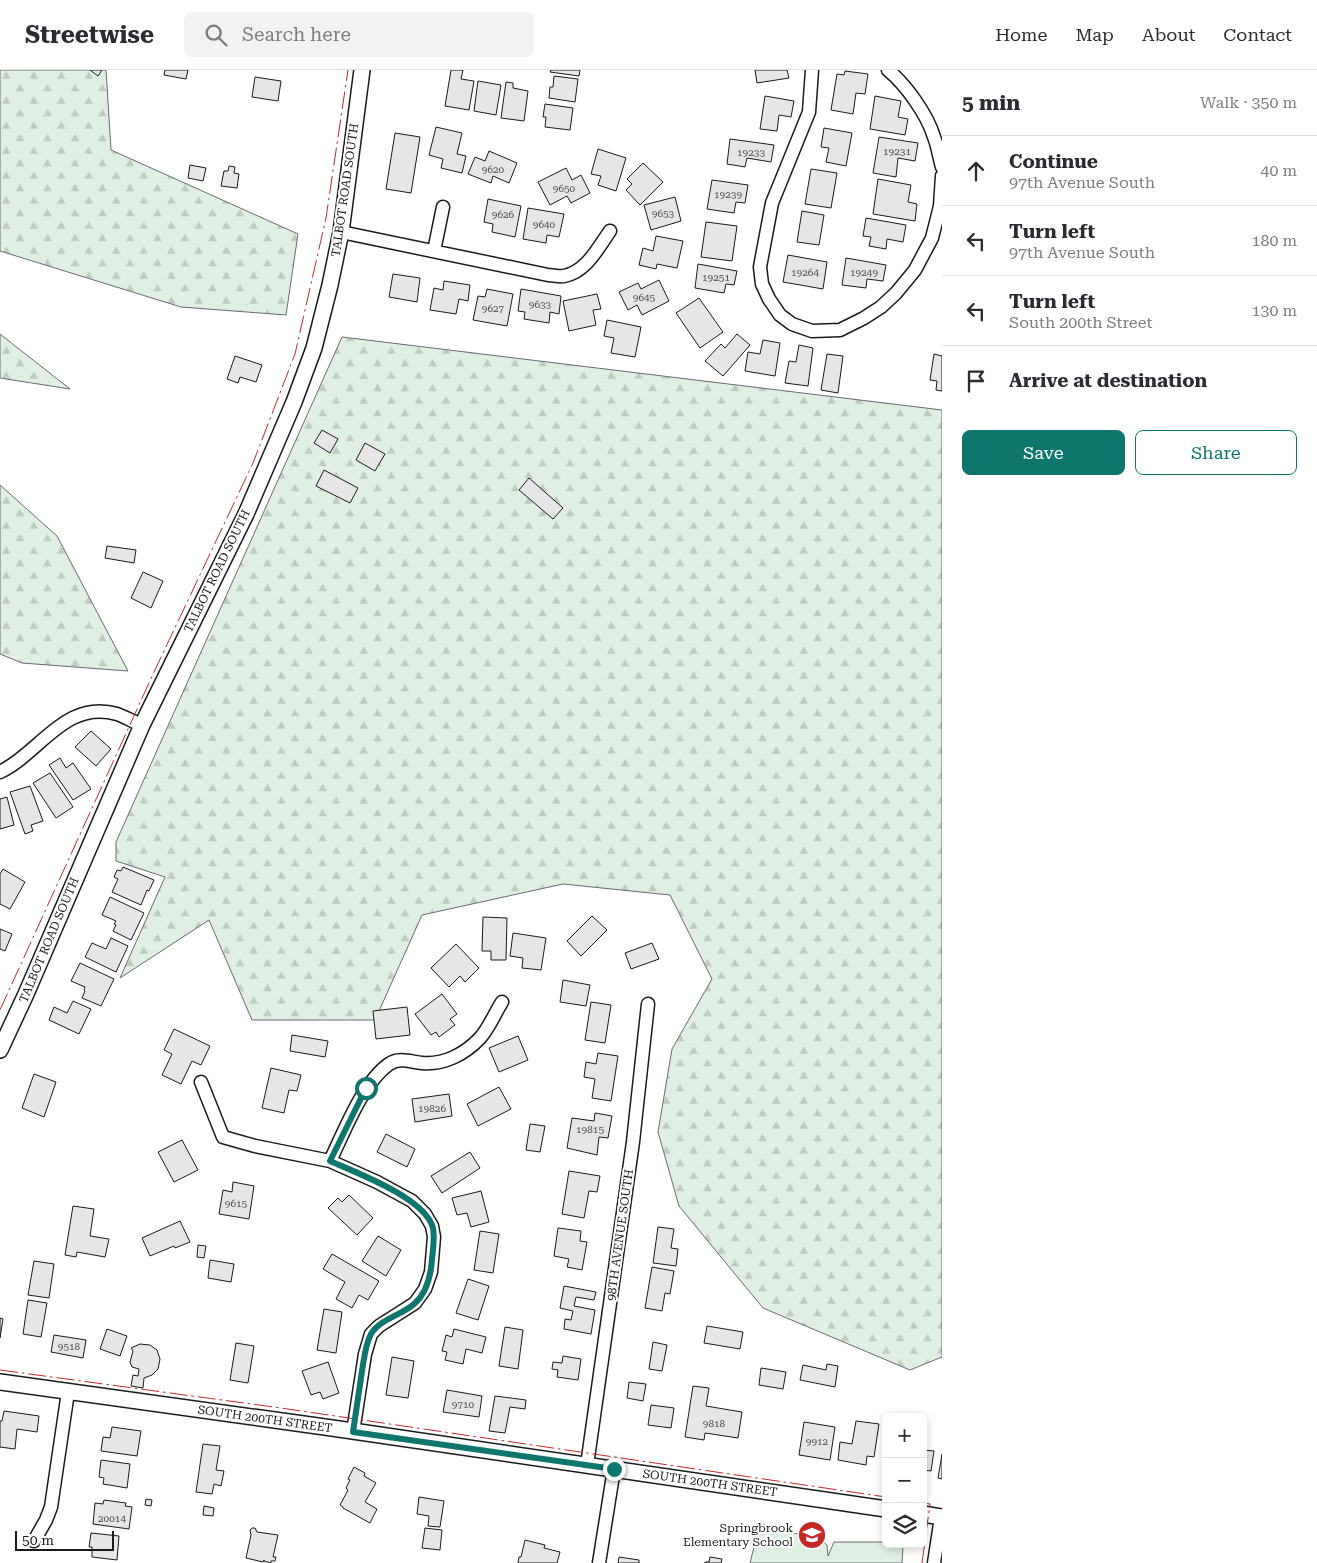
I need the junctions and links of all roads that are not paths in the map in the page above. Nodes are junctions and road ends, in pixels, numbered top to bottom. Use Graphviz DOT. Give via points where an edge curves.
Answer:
graph roads {
  1 [pos="362,70"];
  2 [pos="812,70"];
  3 [pos="888,70"];
  4 [pos="942,167"];
  5 [pos="942,176"];
  6 [pos="442,207"];
  7 [pos="610,231"];
  8 [pos="341,232"];
  9 [pos="434,252"];
  10 [pos="142,725"];
  11 [pos="0,772"];
  12 [pos="502,1002"];
  13 [pos="648,1004"];
  14 [pos="0,1050"];
  15 [pos="201,1082"];
  16 [pos="330,1161"];
  17 [pos="0,1382"];
  18 [pos="68,1392"];
  19 [pos="353,1432"];
  20 [pos="587,1465"];
  21 [pos="614,1469"];
  22 [pos="882,1508"];
  23 [pos="927,1515"];
  24 [pos="941,1517"];
  25 [pos="34,1541"];
  26 [pos="599,1563"];
  27 [pos="934,1563"];
  1 -- 8 [label="street, TALBOT ROAD SOUTH"];
  2 -- 5 [label="street" via="809,112 772,203 760,267 762,284 780,315 792,324 812,331 840,330 881,308 915,270 932,238 940,206"];
  3 -- 4 [label="street" via="917,103 934,135"];
  6 -- 9 [label="street"];
  7 -- 9 [label="street" via="579,271 564,276"];
  8 -- 9 [label="street"];
  8 -- 10 [label="street, TALBOT ROAD SOUTH" via="314,348 294,402 246,514"];
  10 -- 11 [label="street" via="116,714 101,712 72,717 22,759"];
  10 -- 14 [label="street, TALBOT ROAD SOUTH"];
  12 -- 16 [label="street" via="480,1037 463,1052 441,1063 391,1062 377,1074 366,1088"];
  13 -- 20 [label="street, 98TH AVENUE SOUTH" via="633,1142"];
  15 -- 16 [label="street" via="223,1137"];
  16 -- 19 [label="street" via="412,1202 425,1214 434,1237 431,1272 425,1289 415,1303 371,1334"];
  17 -- 18 [label="street, SOUTH 200TH STREET"];
  18 -- 19 [label="street, SOUTH 200TH STREET"];
  18 -- 25 [label="street" via="51,1507"];
  19 -- 20 [label="street, SOUTH 200TH STREET"];
  20 -- 21 [label="street, SOUTH 200TH STREET"];
  21 -- 22 [label="street, SOUTH 200TH STREET"];
  21 -- 26 [label="street"];
  23 -- 24 [label="street"];
  24 -- 27 [label="street"];
}
